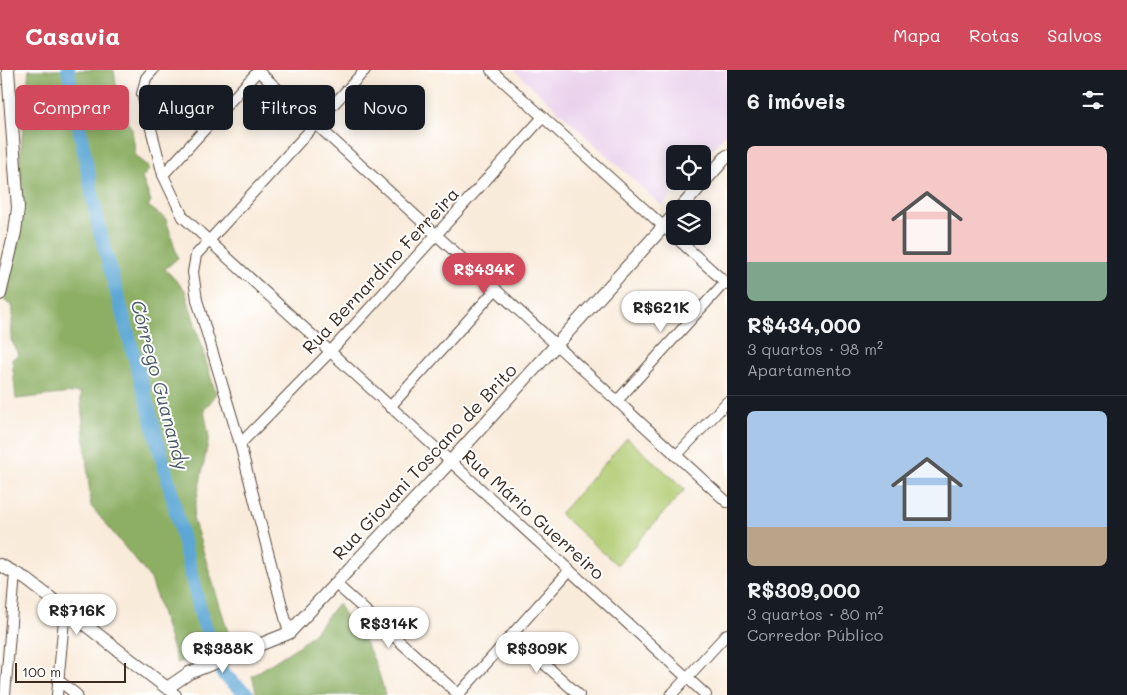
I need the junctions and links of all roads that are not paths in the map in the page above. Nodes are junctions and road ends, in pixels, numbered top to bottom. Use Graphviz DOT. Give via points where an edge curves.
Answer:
graph roads {
  1 [pos="8,70"];
  2 [pos="258,70"];
  3 [pos="365,70"];
  4 [pos="492,70"];
  5 [pos="149,74"];
  6 [pos="274,85"];
  7 [pos="335,103"];
  8 [pos="543,118"];
  9 [pos="311,130"];
  10 [pos="322,130"];
  11 [pos="724,164"];
  12 [pos="163,175"];
  13 [pos="689,200"];
  14 [pos="666,225"];
  15 [pos="664,227"];
  16 [pos="436,235"];
  17 [pos="209,242"];
  18 [pos="726,283"];
  19 [pos="496,289"];
  20 [pos="0,294"];
  21 [pos="557,345"];
  22 [pos="330,352"];
  23 [pos="616,401"];
  24 [pos="727,402"];
  25 [pos="390,407"];
  26 [pos="240,444"];
  27 [pos="676,456"];
  28 [pos="450,462"];
  29 [pos="727,502"];
  30 [pos="0,564"];
  31 [pos="570,571"];
  32 [pos="15,572"];
  33 [pos="336,584"];
  34 [pos="65,608"];
  35 [pos="289,633"];
  36 [pos="512,634"];
  37 [pos="727,634"];
  38 [pos="687,678"];
  39 [pos="58,680"];
  40 [pos="171,691"];
  41 [pos="5,695"];
  42 [pos="57,695"];
  43 [pos="77,695"];
  44 [pos="458,695"];
  45 [pos="579,695"];
  46 [pos="672,695"];
  47 [pos="706,695"];
  1 -- 20 [label="main road" via="18,208"];
  2 -- 6 [label="street"];
  2 -- 12 [label="street"];
  3 -- 7 [label="street"];
  4 -- 8 [label="street"];
  5 -- 12 [label="street" via="142,94"];
  8 -- 15 [label="street"];
  8 -- 16 [label="street, Rua Bernardino Ferreira"];
  9 -- 17 [label="street"];
  10 -- 16 [label="street"];
  11 -- 13 [label="main road"];
  12 -- 17 [label="street, Rua Mário Guerreiro" via="183,217"];
  14 -- 15 [label="main road, Rua Giovani Toscano de Brito"];
  15 -- 18 [label="street"];
  15 -- 21 [label="main road, Rua Giovani Toscano de Brito"];
  16 -- 19 [label="street"];
  16 -- 22 [label="street, Rua Bernardino Ferreira"];
  17 -- 22 [label="street, Rua Mário Guerreiro"];
  17 -- 26 [label="street" via="196,255 192,272 197,300"];
  18 -- 23 [label="street"];
  19 -- 21 [label="street"];
  19 -- 25 [label="street"];
  21 -- 23 [label="street"];
  21 -- 28 [label="main road, Rua Giovani Toscano de Brito"];
  22 -- 25 [label="street, Rua Mário Guerreiro"];
  22 -- 26 [label="street, Rua Bernardino Ferreira"];
  23 -- 27 [label="street"];
  24 -- 27 [label="street"];
  25 -- 28 [label="street, Rua Mário Guerreiro"];
  26 -- 35 [label="street"];
  27 -- 29 [label="street"];
  28 -- 31 [label="street, Rua Mário Guerreiro"];
  28 -- 33 [label="main road, Rua Giovani Toscano de Brito"];
  30 -- 32 [label="main road"];
  31 -- 36 [label="street"];
  31 -- 38 [label="street, Rua Mário Guerreiro"];
  32 -- 34 [label="main road"];
  32 -- 41 [label="street"];
  33 -- 35 [label="main road, Rua Giovani Toscano de Brito"];
  33 -- 44 [label="street"];
  34 -- 39 [label="street"];
  34 -- 40 [label="main road"];
  35 -- 40 [label="main road, Rua Giovani Toscano de Brito" via="192,672"];
  36 -- 44 [label="street"];
  36 -- 45 [label="street"];
  37 -- 38 [label="street"];
  38 -- 46 [label="street"];
  38 -- 47 [label="street, Rua Mário Guerreiro"];
  39 -- 42 [label="street"];
  39 -- 43 [label="street"];
}
